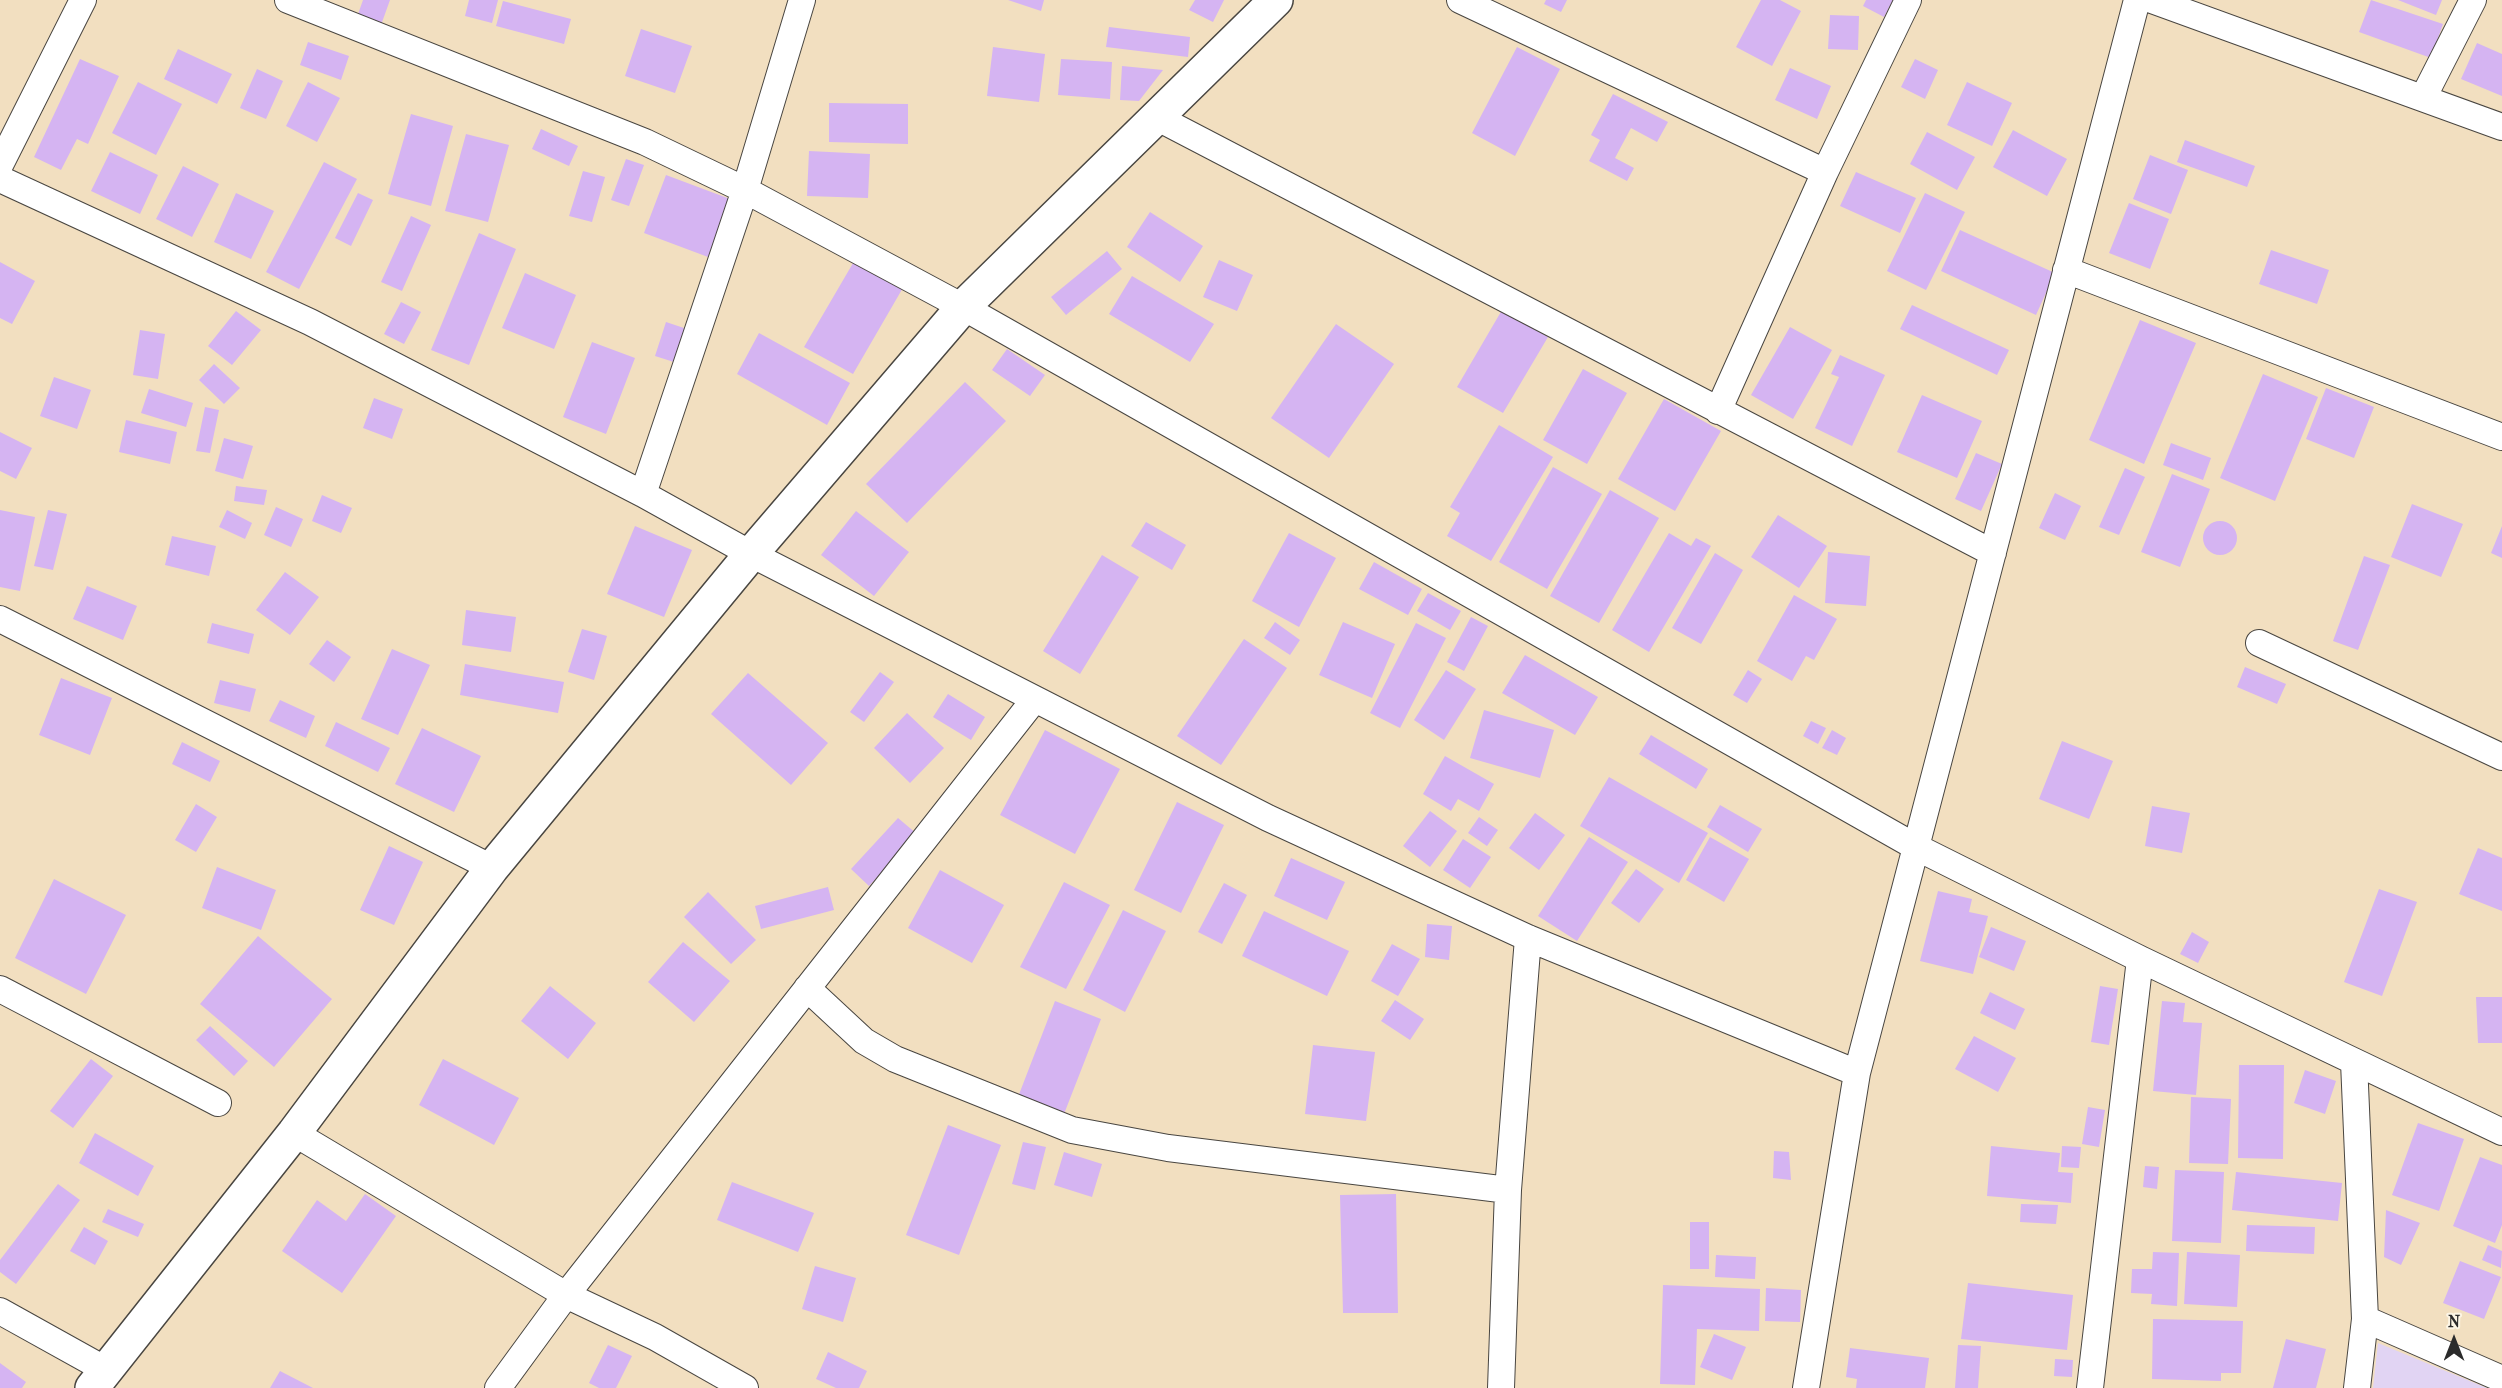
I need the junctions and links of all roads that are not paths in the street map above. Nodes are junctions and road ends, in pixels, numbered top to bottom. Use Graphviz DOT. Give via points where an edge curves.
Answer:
graph roads {
  1 [pos="83,0"];
  2 [pos="288,0"];
  3 [pos="802,0"];
  4 [pos="1276,0"];
  5 [pos="1460,0"];
  6 [pos="1908,0"];
  7 [pos="2137,0"];
  8 [pos="2152,0"];
  9 [pos="2473,0"];
  10 [pos="2422,98"];
  11 [pos="1158,118"];
  12 [pos="2502,127"];
  13 [pos="0,165"];
  14 [pos="1825,172"];
  15 [pos="0,179"];
  16 [pos="745,190"];
  17 [pos="2066,270"];
  18 [pos="963,306"];
  19 [pos="1718,411"];
  20 [pos="2502,437"];
  21 [pos="643,494"];
  22 [pos="1993,553"];
  23 [pos="751,554"];
  24 [pos="0,619"];
  25 [pos="2259,643"];
  26 [pos="1034,700"];
  27 [pos="2502,757"];
  28 [pos="1916,848"];
  29 [pos="492,868"];
  30 [pos="1528,938"];
  31 [pos="2140,959"];
  32 [pos="807,988"];
  33 [pos="0,989"];
  34 [pos="2354,1062"];
  35 [pos="1857,1073"];
  36 [pos="218,1103"];
  37 [pos="2502,1132"];
  38 [pos="294,1133"];
  39 [pos="1508,1190"];
  40 [pos="566,1295"];
  41 [pos="0,1311"];
  42 [pos="2365,1319"];
  43 [pos="99,1379"];
  44 [pos="2502,1379"];
  45 [pos="498,1388"];
  46 [pos="745,1388"];
  47 [pos="1501,1388"];
  48 [pos="1806,1388"];
  49 [pos="2090,1388"];
  50 [pos="2357,1388"];
  1 -- 13 [label="street"];
  2 -- 16 [label="street" via="645,142"];
  3 -- 16 [label="street"];
  4 -- 11 [label="street"];
  5 -- 14 [label="street"];
  6 -- 14 [label="street"];
  7 -- 17 [label="street"];
  8 -- 10 [label="street"];
  9 -- 10 [label="street"];
  10 -- 12 [label="street"];
  11 -- 18 [label="street"];
  11 -- 19 [label="street"];
  14 -- 19 [label="street"];
  15 -- 21 [label="street" via="310,322"];
  16 -- 18 [label="street"];
  16 -- 21 [label="street"];
  17 -- 20 [label="street"];
  17 -- 22 [label="street"];
  18 -- 23 [label="street"];
  18 -- 28 [label="street"];
  19 -- 22 [label="street"];
  21 -- 23 [label="street"];
  22 -- 28 [label="street"];
  23 -- 26 [label="street"];
  23 -- 29 [label="street"];
  24 -- 29 [label="street"];
  25 -- 27 [label="street"];
  26 -- 30 [label="street" via="1268,818"];
  26 -- 32 [label="street"];
  28 -- 31 [label="street"];
  28 -- 35 [label="street"];
  29 -- 38 [label="street"];
  30 -- 35 [label="street"];
  30 -- 39 [label="street"];
  31 -- 34 [label="street"];
  31 -- 49 [label="street"];
  32 -- 39 [label="street" via="864,1041 895,1059 1072,1130 1168,1148"];
  32 -- 40 [label="street"];
  33 -- 36 [label="street"];
  34 -- 37 [label="street"];
  34 -- 42 [label="street"];
  35 -- 48 [label="street"];
  38 -- 40 [label="street"];
  38 -- 43 [label="street"];
  39 -- 47 [label="street"];
  40 -- 45 [label="street"];
  40 -- 46 [label="street" via="655,1337"];
  41 -- 43 [label="street"];
  42 -- 44 [label="street"];
  42 -- 50 [label="street"];
}
